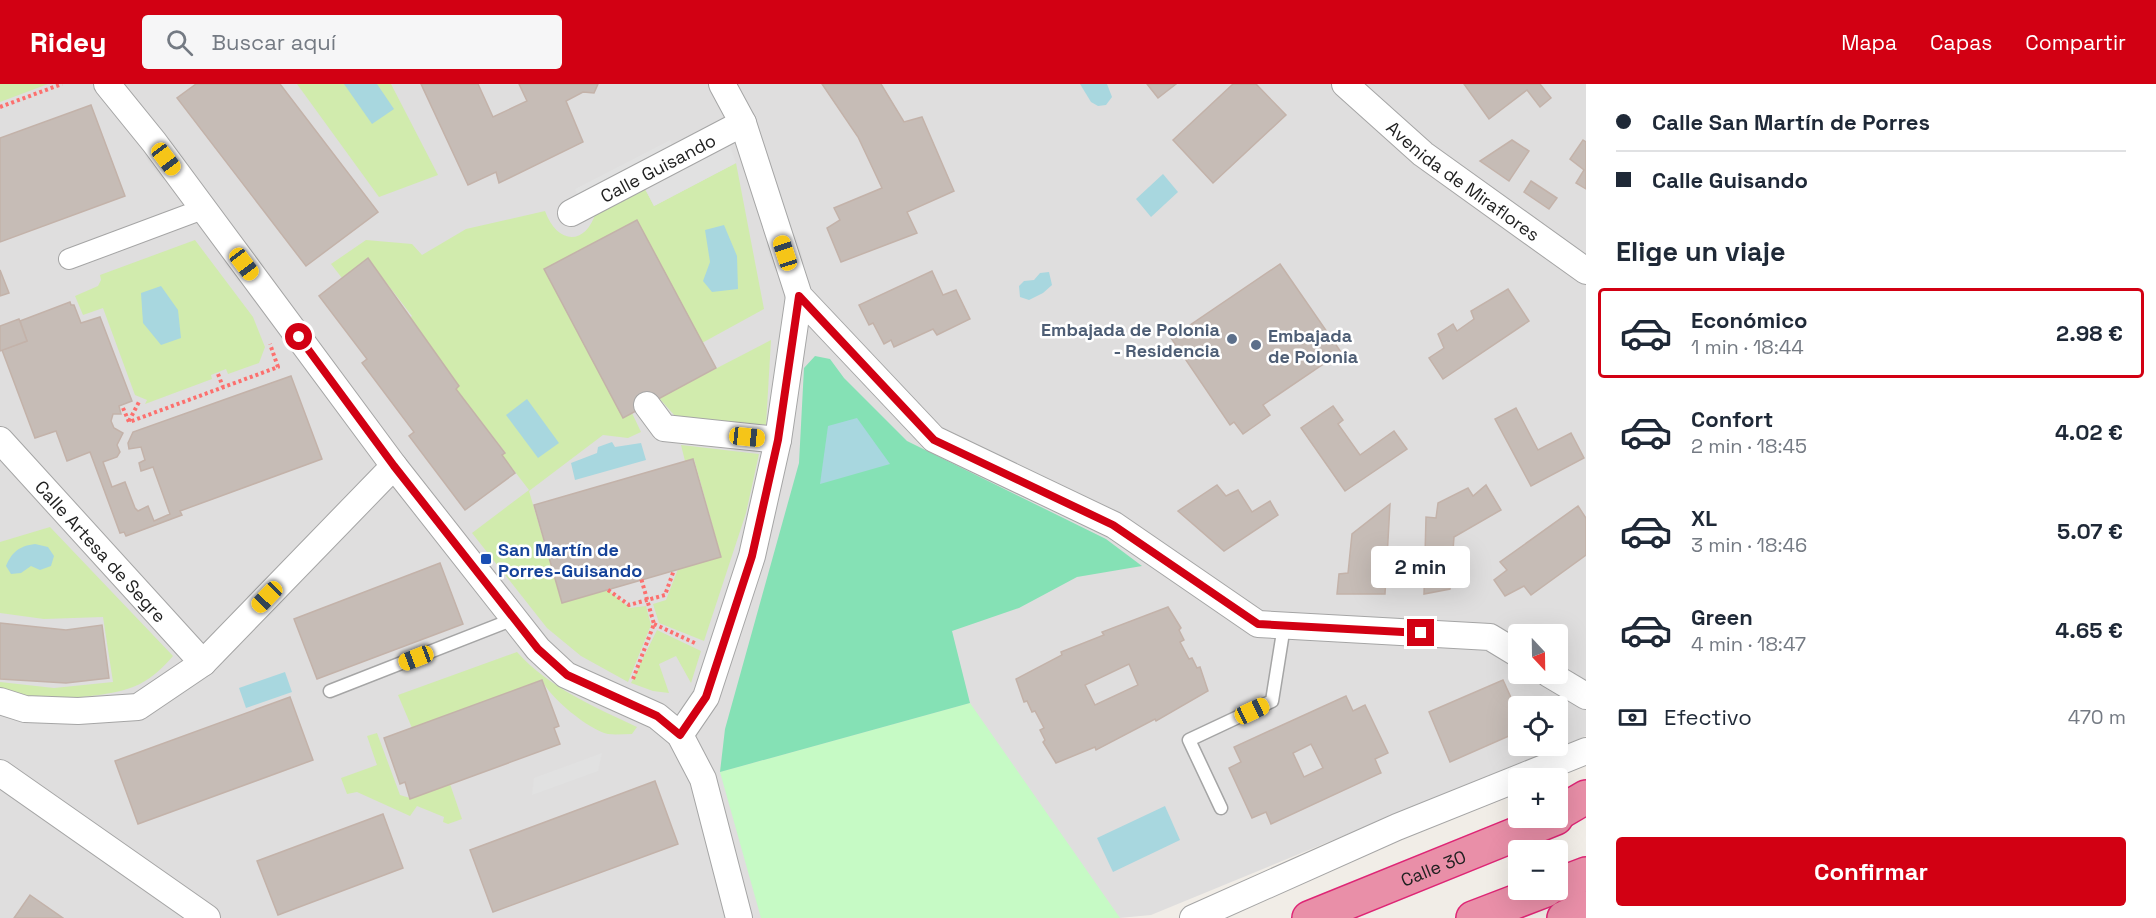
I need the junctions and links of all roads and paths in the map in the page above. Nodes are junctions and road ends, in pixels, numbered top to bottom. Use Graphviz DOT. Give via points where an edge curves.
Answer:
graph roads {
  1 [pos="62,84"];
  2 [pos="107,84"];
  3 [pos="722,84"];
  4 [pos="1345,84"];
  5 [pos="0,107"];
  6 [pos="743,123"];
  7 [pos="203,208"];
  8 [pos="571,213"];
  9 [pos="69,259"];
  10 [pos="1586,271"];
  11 [pos="799,296"];
  12 [pos="266,333"];
  13 [pos="218,374"];
  14 [pos="223,387"];
  15 [pos="141,400"];
  16 [pos="647,405"];
  17 [pos="123,408"];
  18 [pos="129,422"];
  19 [pos="0,440"];
  20 [pos="778,440"];
  21 [pos="394,466"];
  22 [pos="674,570"];
  23 [pos="641,578"];
  24 [pos="608,590"];
  25 [pos="648,601"];
  26 [pos="514,619"];
  27 [pos="654,624"];
  28 [pos="1284,626"];
  29 [pos="703,646"];
  30 [pos="1508,648"];
  31 [pos="203,663"];
  32 [pos="631,683"];
  33 [pos="1566,684"];
  34 [pos="330,691"];
  35 [pos="1586,696"];
  36 [pos="0,701"];
  37 [pos="680,735"];
  38 [pos="1586,751"];
  39 [pos="0,773"];
  40 [pos="1586,797"];
  41 [pos="1221,808"];
  42 [pos="1568,808"];
  43 [pos="1586,808"];
  44 [pos="1568,813"];
  45 [pos="1527,828"];
  46 [pos="1586,874"];
  47 [pos="1568,881"];
  48 [pos="1520,900"];
  49 [pos="1586,908"];
  50 [pos="207,918"];
  51 [pos="740,918"];
  52 [pos="1193,918"];
  53 [pos="1309,918"];
  54 [pos="1473,918"];
  55 [pos="1564,918"];
  1 -- 5 [label="path"];
  2 -- 7 [label="street"];
  3 -- 6 [label="street"];
  4 -- 10 [label="street, Avenida de Miraflores" via="1423,154"];
  6 -- 8 [label="street, Calle Guisando"];
  6 -- 11 [label="street"];
  7 -- 9 [label="street"];
  7 -- 21 [label="street"];
  11 -- 20 [label="street"];
  11 -- 28 [label="street" via="934,440 1113,525 1258,624"];
  12 -- 14 [label="path" via="278,367"];
  13 -- 14 [label="path"];
  14 -- 18 [label="path"];
  15 -- 18 [label="path"];
  16 -- 20 [label="street" via="664,428"];
  17 -- 18 [label="path"];
  19 -- 31 [label="street, Calle Artesa de Segre"];
  20 -- 37 [label="street" via="752,556 706,697"];
  21 -- 26 [label="street"];
  21 -- 31 [label="street"];
  22 -- 25 [label="path" via="665,595"];
  23 -- 25 [label="path"];
  24 -- 25 [label="path" via="629,605"];
  25 -- 27 [label="path"];
  26 -- 34 [label="lane"];
  26 -- 37 [label="street" via="538,649 567,675 657,716"];
  27 -- 29 [label="path"];
  27 -- 32 [label="path"];
  28 -- 30 [label="street" via="1490,637"];
  28 -- 41 [label="lane" via="1272,701 1189,740"];
  31 -- 36 [label="street" via="138,707 25,709"];
  33 -- 35 [label="street"];
  37 -- 51 [label="street" via="703,779"];
  38 -- 52 [label="street" via="1397,827"];
  39 -- 50 [label="street"];
  40 -- 42 [label="highway"];
  43 -- 44 [label="highway, Calle 30"];
  45 -- 53 [label="highway, Calle 30"];
  46 -- 47 [label="highway"];
  48 -- 54 [label="highway"];
  49 -- 55 [label="highway"];
}
